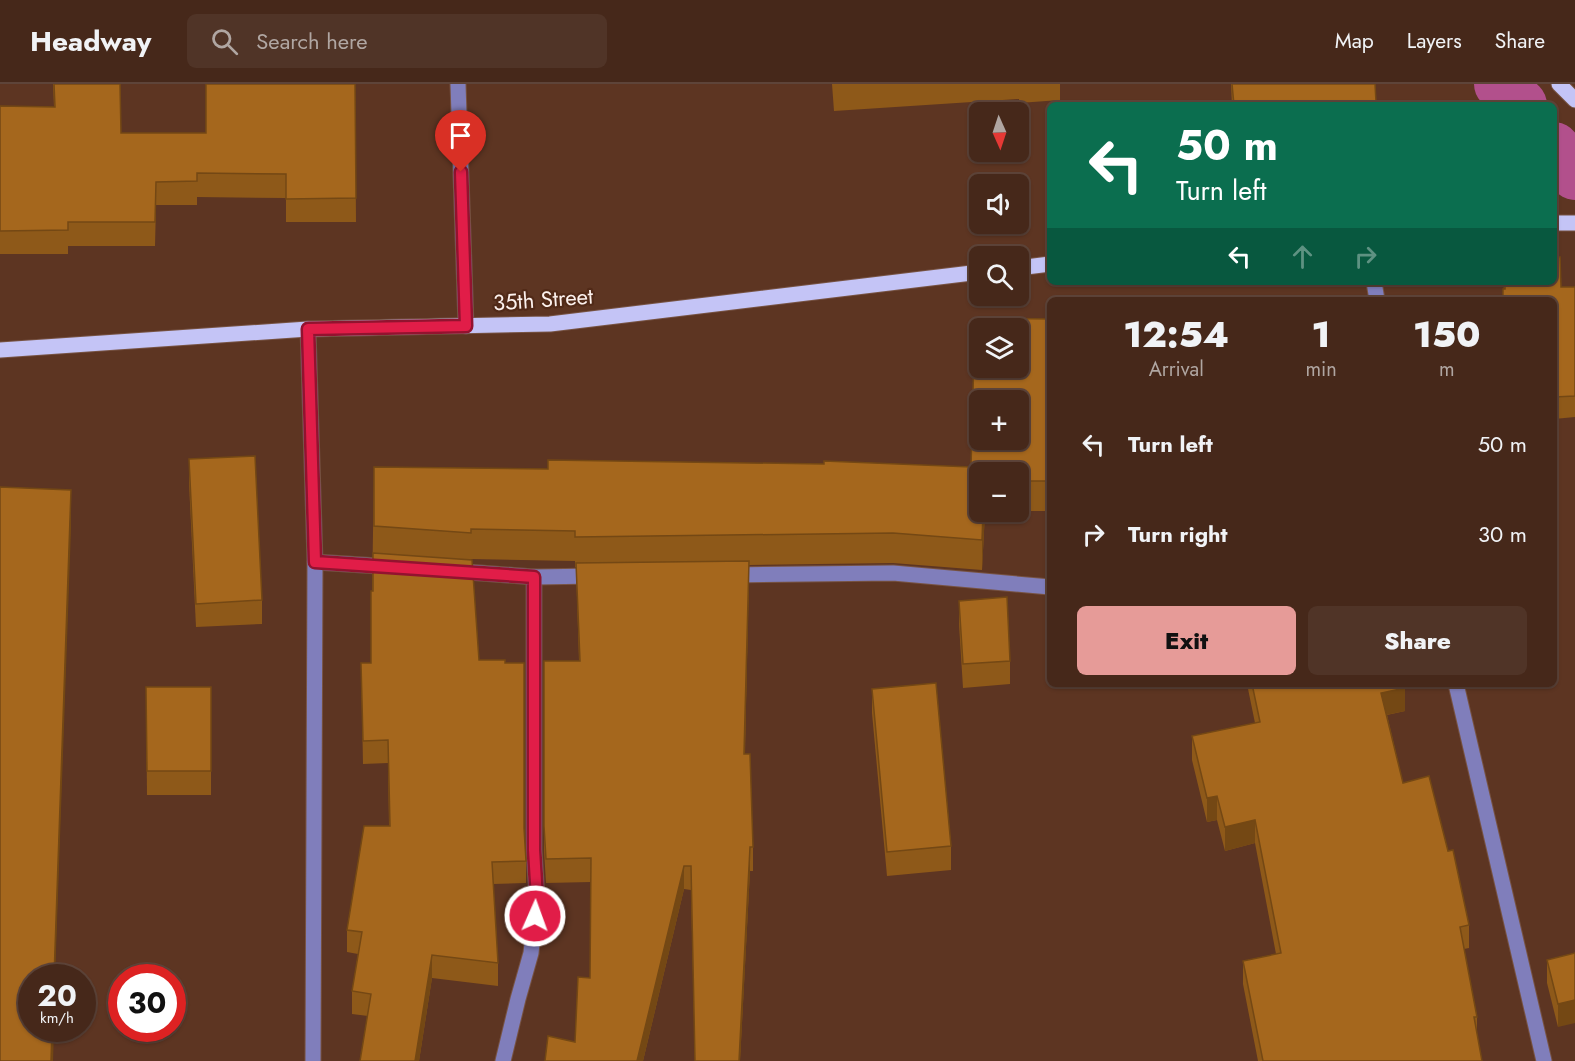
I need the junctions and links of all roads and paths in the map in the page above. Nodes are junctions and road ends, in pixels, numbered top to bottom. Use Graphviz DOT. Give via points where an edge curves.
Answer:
graph roads {
  1 [pos="458,84"];
  2 [pos="1559,84"];
  3 [pos="1575,100"];
  4 [pos="1047,264"];
  5 [pos="1029,267"];
  6 [pos="969,273"];
  7 [pos="466,326"];
  8 [pos="308,329"];
  9 [pos="0,350"];
  10 [pos="315,562"];
  11 [pos="407,568"];
  12 [pos="442,570"];
  13 [pos="713,575"];
  14 [pos="606,576"];
  15 [pos="534,577"];
  16 [pos="1047,587"];
  17 [pos="1457,687"];
  18 [pos="313,1061"];
  19 [pos="503,1061"];
  20 [pos="1544,1061"];
  1 -- 7 [label="street"];
  2 -- 3 [label="main road"];
  4 -- 5 [label="main road"];
  6 -- 7 [label="main road, 35th Street" via="550,324"];
  7 -- 8 [label="main road, 35th Street"];
  8 -- 9 [label="main road, 35th Street"];
  8 -- 10 [label="street"];
  10 -- 11 [label="street"];
  10 -- 18 [label="street"];
  12 -- 15 [label="street"];
  13 -- 16 [label="street" via="893,573"];
  14 -- 15 [label="street"];
  15 -- 19 [label="street" via="537,898 531,953"];
  17 -- 20 [label="street"];
}
